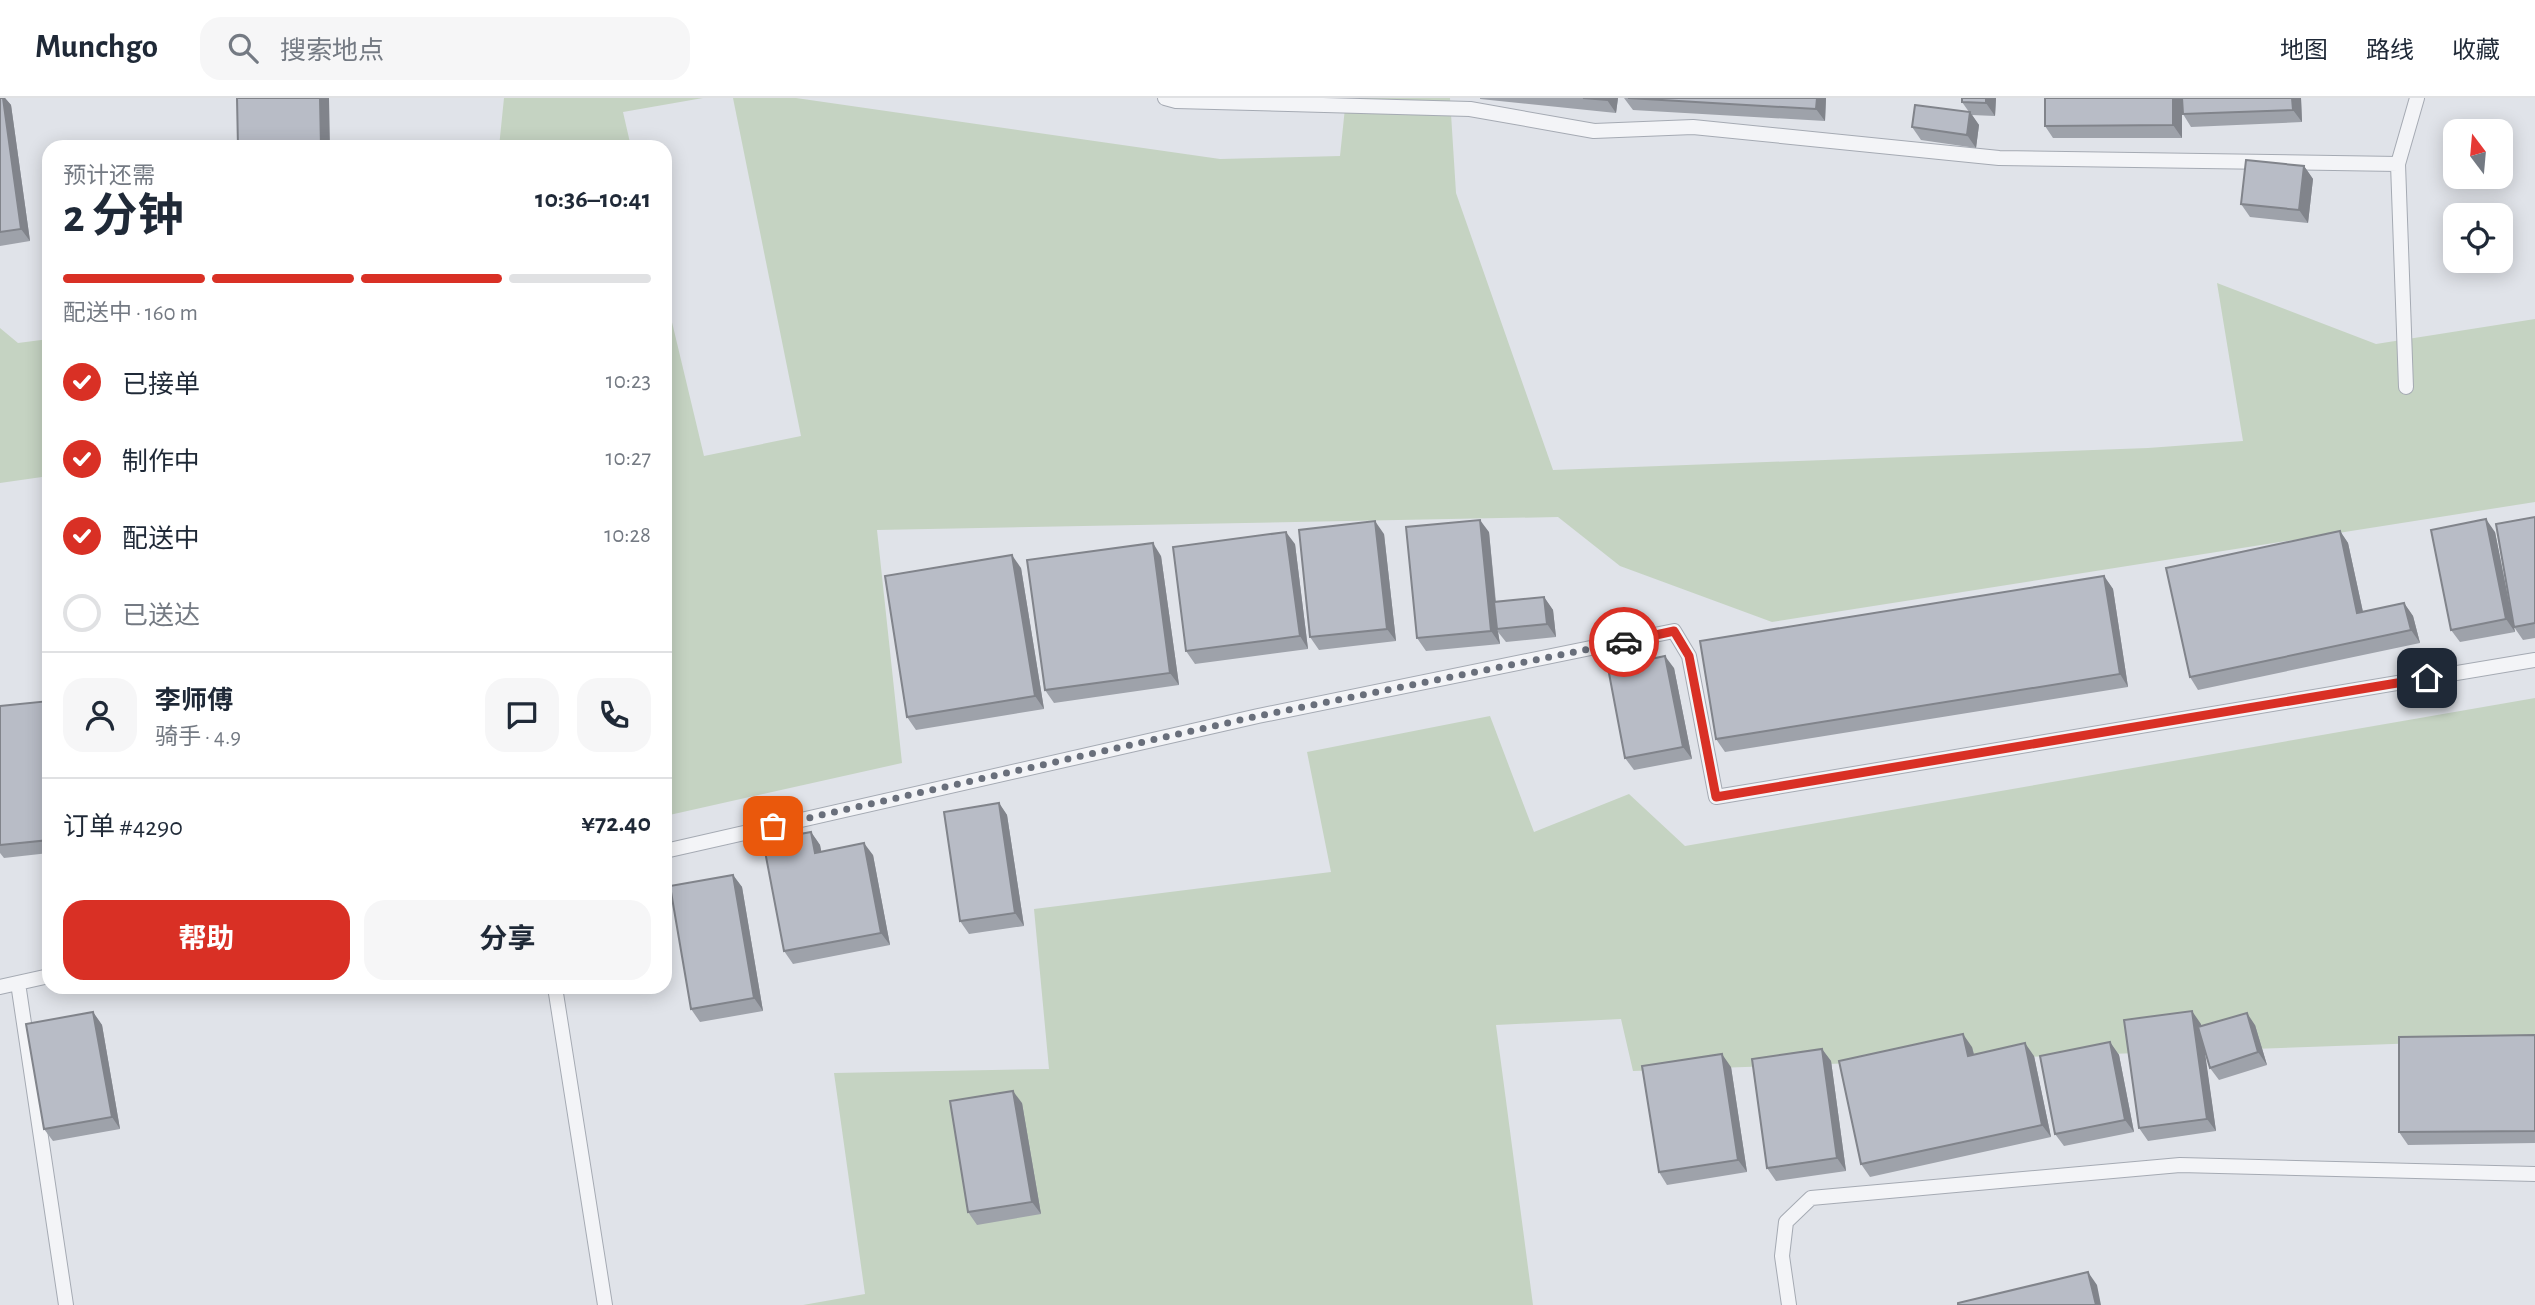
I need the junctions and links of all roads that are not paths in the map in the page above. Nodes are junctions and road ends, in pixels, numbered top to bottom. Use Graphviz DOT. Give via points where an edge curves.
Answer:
graph roads {
  1 [pos="1165,98"];
  2 [pos="2417,98"];
  3 [pos="2398,164"];
  4 [pos="2406,387"];
  5 [pos="2535,660"];
  6 [pos="672,849"];
  7 [pos="42,978"];
  8 [pos="18,983"];
  9 [pos="0,987"];
  10 [pos="556,994"];
  11 [pos="2535,1174"];
  12 [pos="66,1305"];
  13 [pos="605,1305"];
  14 [pos="1789,1305"];
  1 -- 3 [label="lane" via="1470,109 1594,131 1693,127 1999,158"];
  2 -- 3 [label="lane"];
  3 -- 4 [label="lane"];
  5 -- 6 [label="lane" via="1716,797 1689,656 1674,631 1258,716"];
  7 -- 8 [label="lane"];
  8 -- 9 [label="lane"];
  8 -- 12 [label="lane"];
  10 -- 13 [label="lane"];
  11 -- 14 [label="lane" via="2180,1165 1811,1198 1786,1222 1782,1256"];
}
